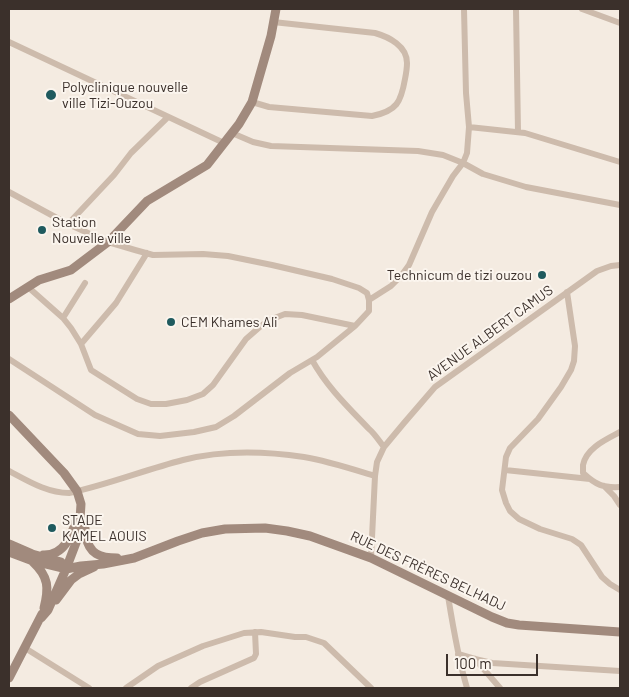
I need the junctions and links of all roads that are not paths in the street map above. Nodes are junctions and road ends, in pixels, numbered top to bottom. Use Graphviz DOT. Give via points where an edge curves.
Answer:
graph roads {
  1 [pos="276,9"];
  2 [pos="464,9"];
  3 [pos="516,9"];
  4 [pos="582,9"];
  5 [pos="274,22"];
  6 [pos="620,23"];
  7 [pos="9,42"];
  8 [pos="252,102"];
  9 [pos="168,117"];
  10 [pos="469,127"];
  11 [pos="518,132"];
  12 [pos="232,133"];
  13 [pos="224,143"];
  14 [pos="620,162"];
  15 [pos="463,163"];
  16 [pos="9,192"];
  17 [pos="620,204"];
  18 [pos="68,224"];
  19 [pos="108,242"];
  20 [pos="148,253"];
  21 [pos="620,265"];
  22 [pos="85,283"];
  23 [pos="28,287"];
  24 [pos="567,292"];
  25 [pos="9,299"];
  26 [pos="370,300"];
  27 [pos="62,318"];
  28 [pos="355,326"];
  29 [pos="81,344"];
  30 [pos="9,359"];
  31 [pos="312,360"];
  32 [pos="9,415"];
  33 [pos="620,432"];
  34 [pos="384,447"];
  35 [pos="504,470"];
  36 [pos="9,471"];
  37 [pos="375,476"];
  38 [pos="590,479"];
  39 [pos="604,486"];
  40 [pos="620,487"];
  41 [pos="76,492"];
  42 [pos="620,505"];
  43 [pos="80,517"];
  44 [pos="9,544"];
  45 [pos="9,552"];
  46 [pos="32,558"];
  47 [pos="134,558"];
  48 [pos="371,558"];
  49 [pos="103,564"];
  50 [pos="65,566"];
  51 [pos="620,590"];
  52 [pos="448,596"];
  53 [pos="46,609"];
  54 [pos="256,632"];
  55 [pos="620,632"];
  56 [pos="25,648"];
  57 [pos="458,654"];
  58 [pos="475,660"];
  59 [pos="620,671"];
  60 [pos="9,678"];
  61 [pos="89,688"];
  62 [pos="126,688"];
  63 [pos="192,688"];
  64 [pos="371,688"];
  65 [pos="467,688"];
  66 [pos="500,688"];
  1 -- 5 [label="main road"];
  2 -- 10 [label="street"];
  3 -- 11 [label="street"];
  4 -- 6 [label="street"];
  5 -- 8 [label="main road"];
  5 -- 8 [label="street" via="388,37 405,53 403,92 390,110 372,116 269,107"];
  7 -- 9 [label="street"];
  8 -- 12 [label="main road"];
  9 -- 13 [label="street"];
  9 -- 18 [label="street"];
  10 -- 11 [label="street"];
  10 -- 15 [label="street"];
  11 -- 14 [label="street"];
  12 -- 13 [label="main road"];
  12 -- 15 [label="street" via="271,146 418,151"];
  13 -- 19 [label="main road" via="207,164 147,201"];
  15 -- 17 [label="street" via="483,174 526,187"];
  15 -- 26 [label="street" via="432,212 401,276"];
  16 -- 18 [label="street"];
  18 -- 19 [label="street"];
  19 -- 20 [label="street"];
  19 -- 23 [label="main road" via="71,270"];
  20 -- 26 [label="street" via="228,256 272,265 359,288 367,293"];
  20 -- 29 [label="street" via="116,303"];
  21 -- 24 [label="street, AVENUE ALBERT CAMUS" via="596,271"];
  22 -- 27 [label="street"];
  23 -- 25 [label="main road"];
  23 -- 27 [label="street"];
  24 -- 34 [label="street, AVENUE ALBERT CAMUS" via="435,387"];
  24 -- 35 [label="street" via="575,346 571,370 538,419 510,448"];
  26 -- 28 [label="street" via="368,311"];
  27 -- 29 [label="street"];
  28 -- 29 [label="street" via="302,315 285,314 272,319 246,339 203,394 166,404 136,399 98,375 91,370"];
  28 -- 31 [label="street"];
  30 -- 31 [label="street" via="95,415 138,434 160,436 216,427"];
  31 -- 34 [label="street" via="333,391"];
  32 -- 41 [label="main road" via="64,474"];
  33 -- 38 [label="street" via="588,453 583,473"];
  34 -- 37 [label="street, AVENUE ALBERT CAMUS"];
  35 -- 38 [label="street"];
  35 -- 51 [label="street" via="502,490 510,511 519,519 581,545 602,577"];
  36 -- 41 [label="street" via="49,491"];
  37 -- 41 [label="street" via="305,457 258,452 222,453 184,460"];
  37 -- 48 [label="street, AVENUE ALBERT CAMUS"];
  38 -- 39 [label="street"];
  39 -- 40 [label="street"];
  39 -- 42 [label="street"];
  41 -- 43 [label="main road" via="81,504"];
  43 -- 46 [label="main road" via="70,539 58,552"];
  43 -- 47 [label="main road" via="91,550 100,557"];
  43 -- 50 [label="main road" via="79,535"];
  44 -- 46 [label="main road"];
  45 -- 46 [label="main road"];
  46 -- 50 [label="main road, RUE DES FRÈRES BELHADJ"];
  46 -- 53 [label="main road" via="48,585"];
  47 -- 48 [label="main road, RUE DES FRÈRES BELHADJ" via="202,533 246,528 287,531"];
  47 -- 49 [label="main road, RUE DES FRÈRES BELHADJ"];
  48 -- 52 [label="main road, RUE DES FRÈRES BELHADJ"];
  49 -- 50 [label="main road, RUE DES FRÈRES BELHADJ"];
  49 -- 53 [label="main road" via="71,580"];
  50 -- 53 [label="main road"];
  52 -- 55 [label="main road, RUE DES FRÈRES BELHADJ" via="492,617 519,625"];
  52 -- 57 [label="street"];
  53 -- 56 [label="main road"];
  54 -- 62 [label="street" via="224,639 184,654 158,666"];
  54 -- 63 [label="street" via="254,658"];
  54 -- 64 [label="street" via="306,637 324,643"];
  56 -- 60 [label="main road"];
  56 -- 61 [label="street"];
  57 -- 58 [label="street"];
  57 -- 65 [label="street"];
  58 -- 59 [label="street"];
  58 -- 66 [label="street"];
}
